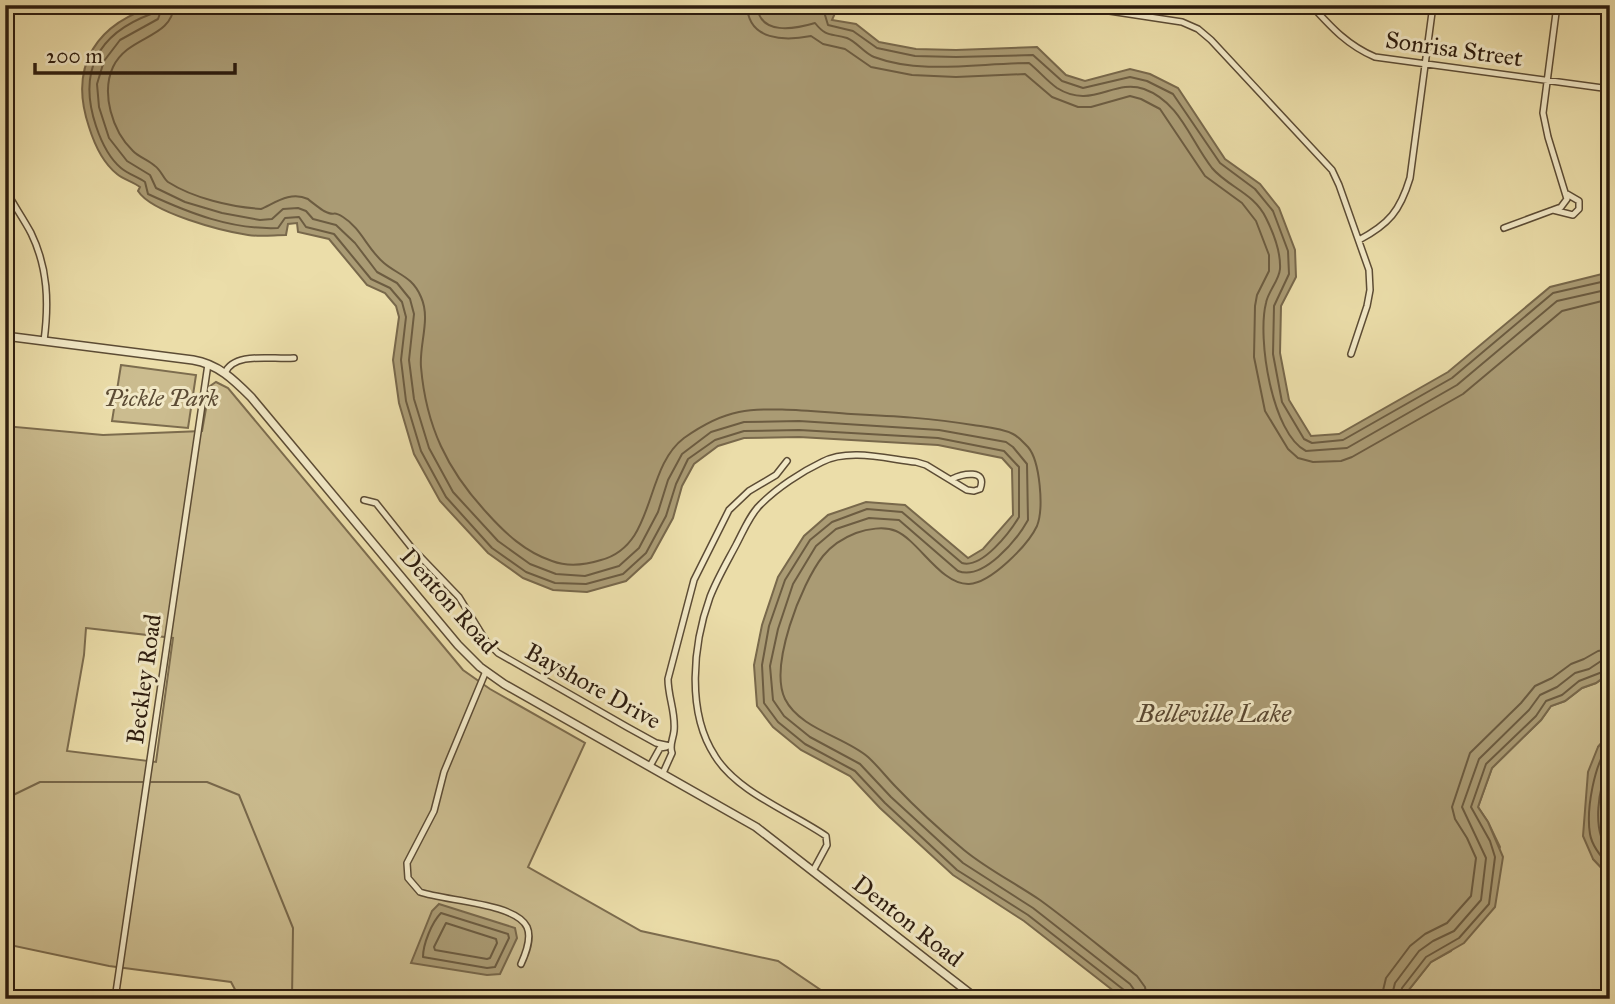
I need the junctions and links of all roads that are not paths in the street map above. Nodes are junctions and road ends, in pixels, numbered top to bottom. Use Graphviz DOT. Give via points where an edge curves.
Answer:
graph roads {
  1 [pos="16,5"];
  2 [pos="1070,5"];
  3 [pos="1123,5"];
  4 [pos="1311,5"];
  5 [pos="1433,5"];
  6 [pos="1557,5"];
  7 [pos="1122,13"];
  8 [pos="5,25"];
  9 [pos="1425,64"];
  10 [pos="1546,80"];
  11 [pos="1610,89"];
  12 [pos="5,189"];
  13 [pos="1567,194"];
  14 [pos="1553,210"];
  15 [pos="1504,228"];
  16 [pos="1359,240"];
  17 [pos="5,336"];
  18 [pos="44,341"];
  19 [pos="1351,354"];
  20 [pos="294,358"];
  21 [pos="208,364"];
  22 [pos="225,373"];
  23 [pos="787,461"];
  24 [pos="951,479"];
  25 [pos="364,500"];
  26 [pos="485,671"];
  27 [pos="670,746"];
  28 [pos="650,766"];
  29 [pos="663,773"];
  30 [pos="813,870"];
  31 [pos="521,964"];
  32 [pos="115,999"];
  33 [pos="976,999"];
  1 -- 8 [label="street"];
  2 -- 7 [label="street"];
  3 -- 7 [label="street"];
  4 -- 9 [label="street, Sonrisa Street" via="1357,50"];
  5 -- 9 [label="street"];
  6 -- 10 [label="street"];
  7 -- 16 [label="street" via="1182,22 1211,40 1332,170"];
  9 -- 10 [label="street, Sonrisa Street"];
  9 -- 16 [label="street" via="1405,196 1381,228"];
  10 -- 11 [label="street, Sonrisa Street"];
  10 -- 13 [label="street" via="1545,124"];
  12 -- 18 [label="street" via="42,262 48,300"];
  13 -- 14 [label="street" via="1564,205"];
  13 -- 14 [label="street" via="1579,201 1579,209 1573,215"];
  14 -- 15 [label="street"];
  16 -- 19 [label="street" via="1370,290"];
  17 -- 18 [label="street, Denton Road"];
  18 -- 21 [label="street, Denton Road"];
  20 -- 22 [label="street" via="239,360"];
  21 -- 22 [label="street, Denton Road"];
  21 -- 32 [label="street, Beckley Road"];
  22 -- 26 [label="street, Denton Road" via="251,397 458,645"];
  23 -- 27 [label="street, Bayshore Drive" via="776,475 729,510 694,580 668,679 675,726"];
  24 -- 24 [label="street" via="967,490 982,485 972,473"];
  24 -- 30 [label="street" via="916,462 853,456 821,462 761,504 709,599 696,670 706,740 733,778 826,836 827,845"];
  25 -- 27 [label="street, Bayshore Drive" via="376,503 459,597 498,653 656,743"];
  26 -- 28 [label="street, Denton Road"];
  26 -- 31 [label="street" via="407,871 421,892 503,910 522,920 528,938"];
  27 -- 28 [label="street, Bayshore Drive" via="660,748"];
  27 -- 29 [label="street, Bayshore Drive" via="672,753"];
  28 -- 29 [label="street, Denton Road"];
  29 -- 30 [label="street, Denton Road" via="757,827"];
  30 -- 33 [label="street, Denton Road"];
}
